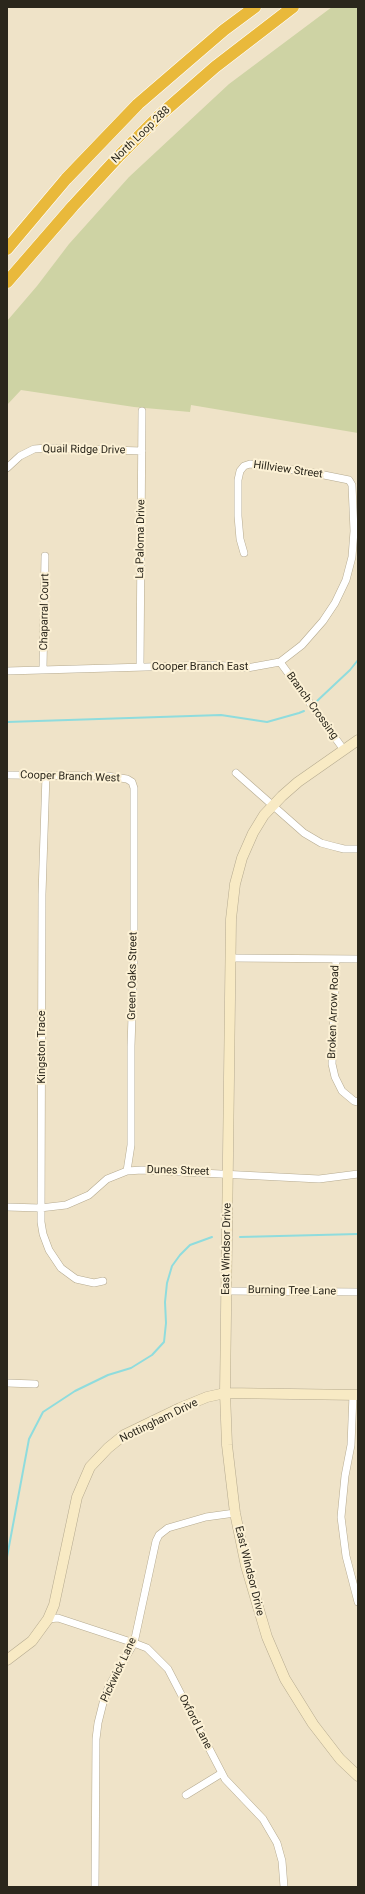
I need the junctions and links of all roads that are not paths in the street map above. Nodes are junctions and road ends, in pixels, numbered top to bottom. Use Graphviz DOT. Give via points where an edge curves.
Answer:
graph roads {
  1 [pos="255,7"];
  2 [pos="293,7"];
  3 [pos="7,249"];
  4 [pos="7,282"];
  5 [pos="142,411"];
  6 [pos="142,451"];
  7 [pos="7,468"];
  8 [pos="349,480"];
  9 [pos="244,554"];
  10 [pos="45,556"];
  11 [pos="280,662"];
  12 [pos="140,667"];
  13 [pos="43,669"];
  14 [pos="7,670"];
  15 [pos="358,740"];
  16 [pos="344,750"];
  17 [pos="236,773"];
  18 [pos="7,775"];
  19 [pos="46,775"];
  20 [pos="132,782"];
  21 [pos="273,805"];
  22 [pos="358,849"];
  23 [pos="231,958"];
  24 [pos="336,959"];
  25 [pos="358,959"];
  26 [pos="358,1102"];
  27 [pos="127,1171"];
  28 [pos="228,1174"];
  29 [pos="358,1174"];
  30 [pos="7,1207"];
  31 [pos="40,1208"];
  32 [pos="103,1281"];
  33 [pos="227,1291"];
  34 [pos="358,1292"];
  35 [pos="7,1384"];
  36 [pos="35,1384"];
  37 [pos="225,1393"];
  38 [pos="356,1395"];
  39 [pos="235,1513"];
  40 [pos="358,1602"];
  41 [pos="48,1620"];
  42 [pos="134,1643"];
  43 [pos="7,1660"];
  44 [pos="222,1773"];
  45 [pos="358,1776"];
  46 [pos="186,1795"];
  47 [pos="95,1887"];
  48 [pos="284,1887"];
  1 -- 3 [label="highway, North Loop 288" via="224,30 138,104 66,179"];
  2 -- 4 [label="highway, North Loop 288" via="215,67 159,116 104,172"];
  5 -- 6 [label="street, La Paloma Drive"];
  6 -- 7 [label="street, Quail Ridge Drive" via="34,449 20,456"];
  6 -- 12 [label="street, La Paloma Drive"];
  8 -- 9 [label="street, Hillview Street" via="250,464 244,466 238,480 238,524"];
  8 -- 11 [label="street, Cooper Branch East" via="354,492 354,532 352,557 346,580 323,621 302,645"];
  10 -- 13 [label="street, Chaparral Court"];
  11 -- 12 [label="street, Cooper Branch East" via="246,668 214,665"];
  11 -- 16 [label="street, Branch Crossing"];
  12 -- 13 [label="street, Cooper Branch East"];
  13 -- 14 [label="street, Cooper Branch East"];
  15 -- 16 [label="street, East Windsor Drive"];
  16 -- 21 [label="street, East Windsor Drive" via="298,782"];
  17 -- 21 [label="street"];
  18 -- 19 [label="street, Cooper Branch West"];
  19 -- 20 [label="street, Cooper Branch West" via="107,776"];
  19 -- 31 [label="street, Kingston Trace" via="42,894"];
  20 -- 27 [label="street, Green Oaks Street" via="134,957 131,1145"];
  21 -- 22 [label="street" via="304,833 321,843 344,849"];
  21 -- 23 [label="street, East Windsor Drive" via="253,833 236,878 232,905"];
  23 -- 24 [label="street"];
  23 -- 28 [label="street, East Windsor Drive"];
  24 -- 25 [label="street"];
  24 -- 26 [label="street, Broken Arrow Road" via="332,1064 334,1077 342,1090"];
  27 -- 28 [label="street, Dunes Street"];
  27 -- 31 [label="street, Dunes Street" via="107,1179 83,1198 66,1205"];
  28 -- 29 [label="street, Dunes Street" via="319,1179"];
  28 -- 33 [label="street, East Windsor Drive"];
  30 -- 31 [label="street, Dunes Street"];
  31 -- 32 [label="street, Kingston Trace" via="43,1234 49,1250 61,1268 76,1279 94,1283"];
  33 -- 34 [label="street, Burning Tree Lane"];
  33 -- 37 [label="street, East Windsor Drive"];
  35 -- 36 [label="street"];
  37 -- 38 [label="street, Nottingham Drive"];
  37 -- 39 [label="street, East Windsor Drive" via="227,1445"];
  37 -- 41 [label="street, Nottingham Drive" via="180,1408 124,1436 90,1467 77,1497 58,1590"];
  38 -- 40 [label="street" via="341,1517 346,1556"];
  39 -- 42 [label="street, Pickwick Lane" via="206,1517 168,1528 159,1535"];
  39 -- 45 [label="street, East Windsor Drive" via="255,1602 276,1660 313,1724 340,1759"];
  41 -- 42 [label="street, Oxford Lane" via="58,1618"];
  41 -- 43 [label="street, Nottingham Drive" via="32,1641"];
  42 -- 44 [label="street, Oxford Lane" via="147,1648 168,1669"];
  42 -- 47 [label="street, Pickwick Lane" via="104,1699 98,1723"];
  44 -- 46 [label="street"];
  44 -- 48 [label="street, Oxford Lane" via="236,1792 263,1819 277,1843 282,1861"];
}
